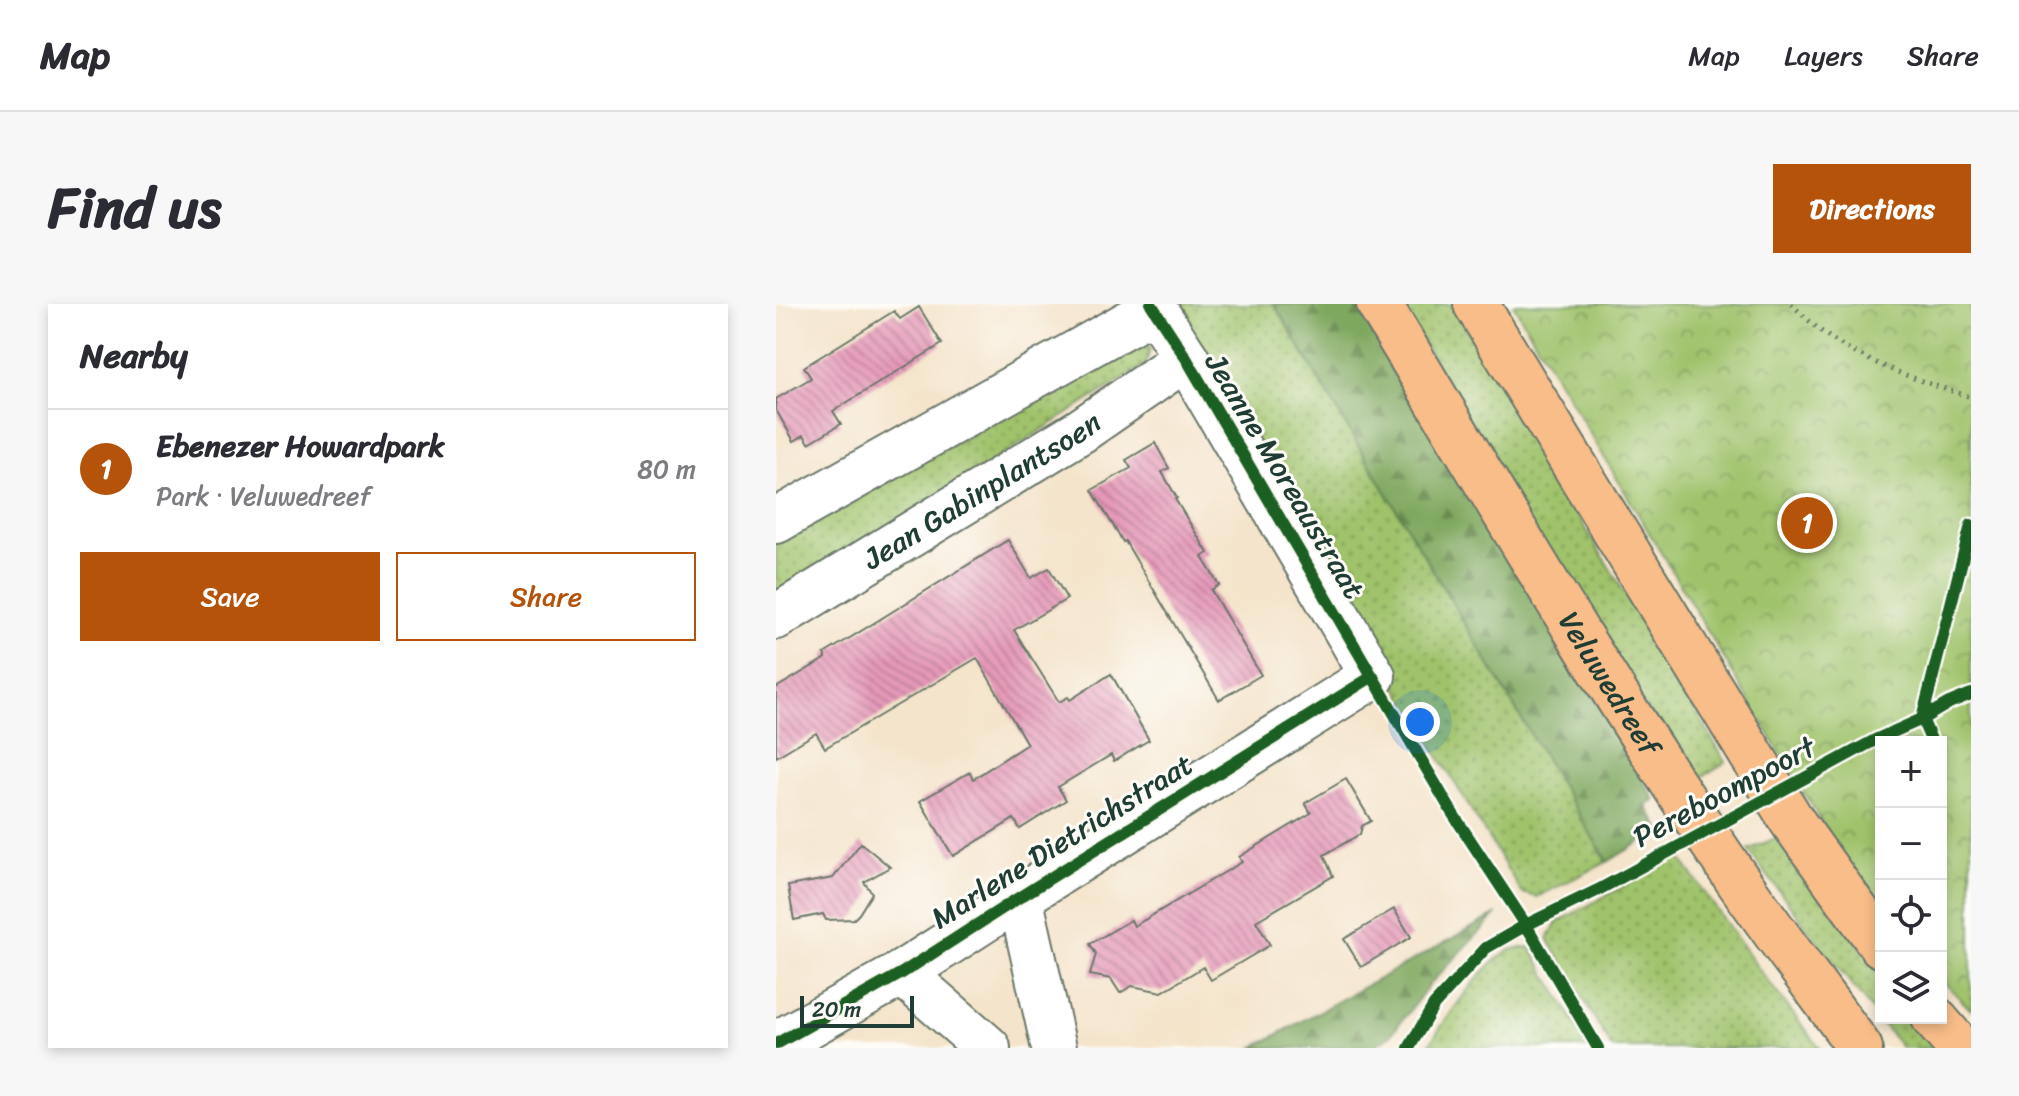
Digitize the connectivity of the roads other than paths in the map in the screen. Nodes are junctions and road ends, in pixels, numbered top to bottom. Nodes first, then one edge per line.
1 (1379, 304) edge
2 (1476, 304) edge
3 (1152, 306) edge
4 (1186, 358) junction
5 (776, 521) edge
6 (776, 617) edge
7 (1373, 676) joint
8 (1020, 897) junction
9 (1875, 937) edge
10 (902, 973) junction
11 (1939, 1024) edge
12 (776, 1044) edge
13 (988, 1048) edge
14 (1054, 1048) edge
15 (1860, 1048) edge
16 (1960, 1048) edge

1 - 15 main road, Veluwedreef
2 - 9 main road
3 - 4 street, Jeanne Moreaustraat
3 - 5 street
4 - 6 street, Jean Gabinplantsoen
4 - 7 street, Jeanne Moreaustraat
7 - 8 street, Marlene Dietrichstraat
8 - 10 street, Marlene Dietrichstraat
8 - 14 street
10 - 12 street, Marlene Dietrichstraat
10 - 13 street
11 - 16 main road

